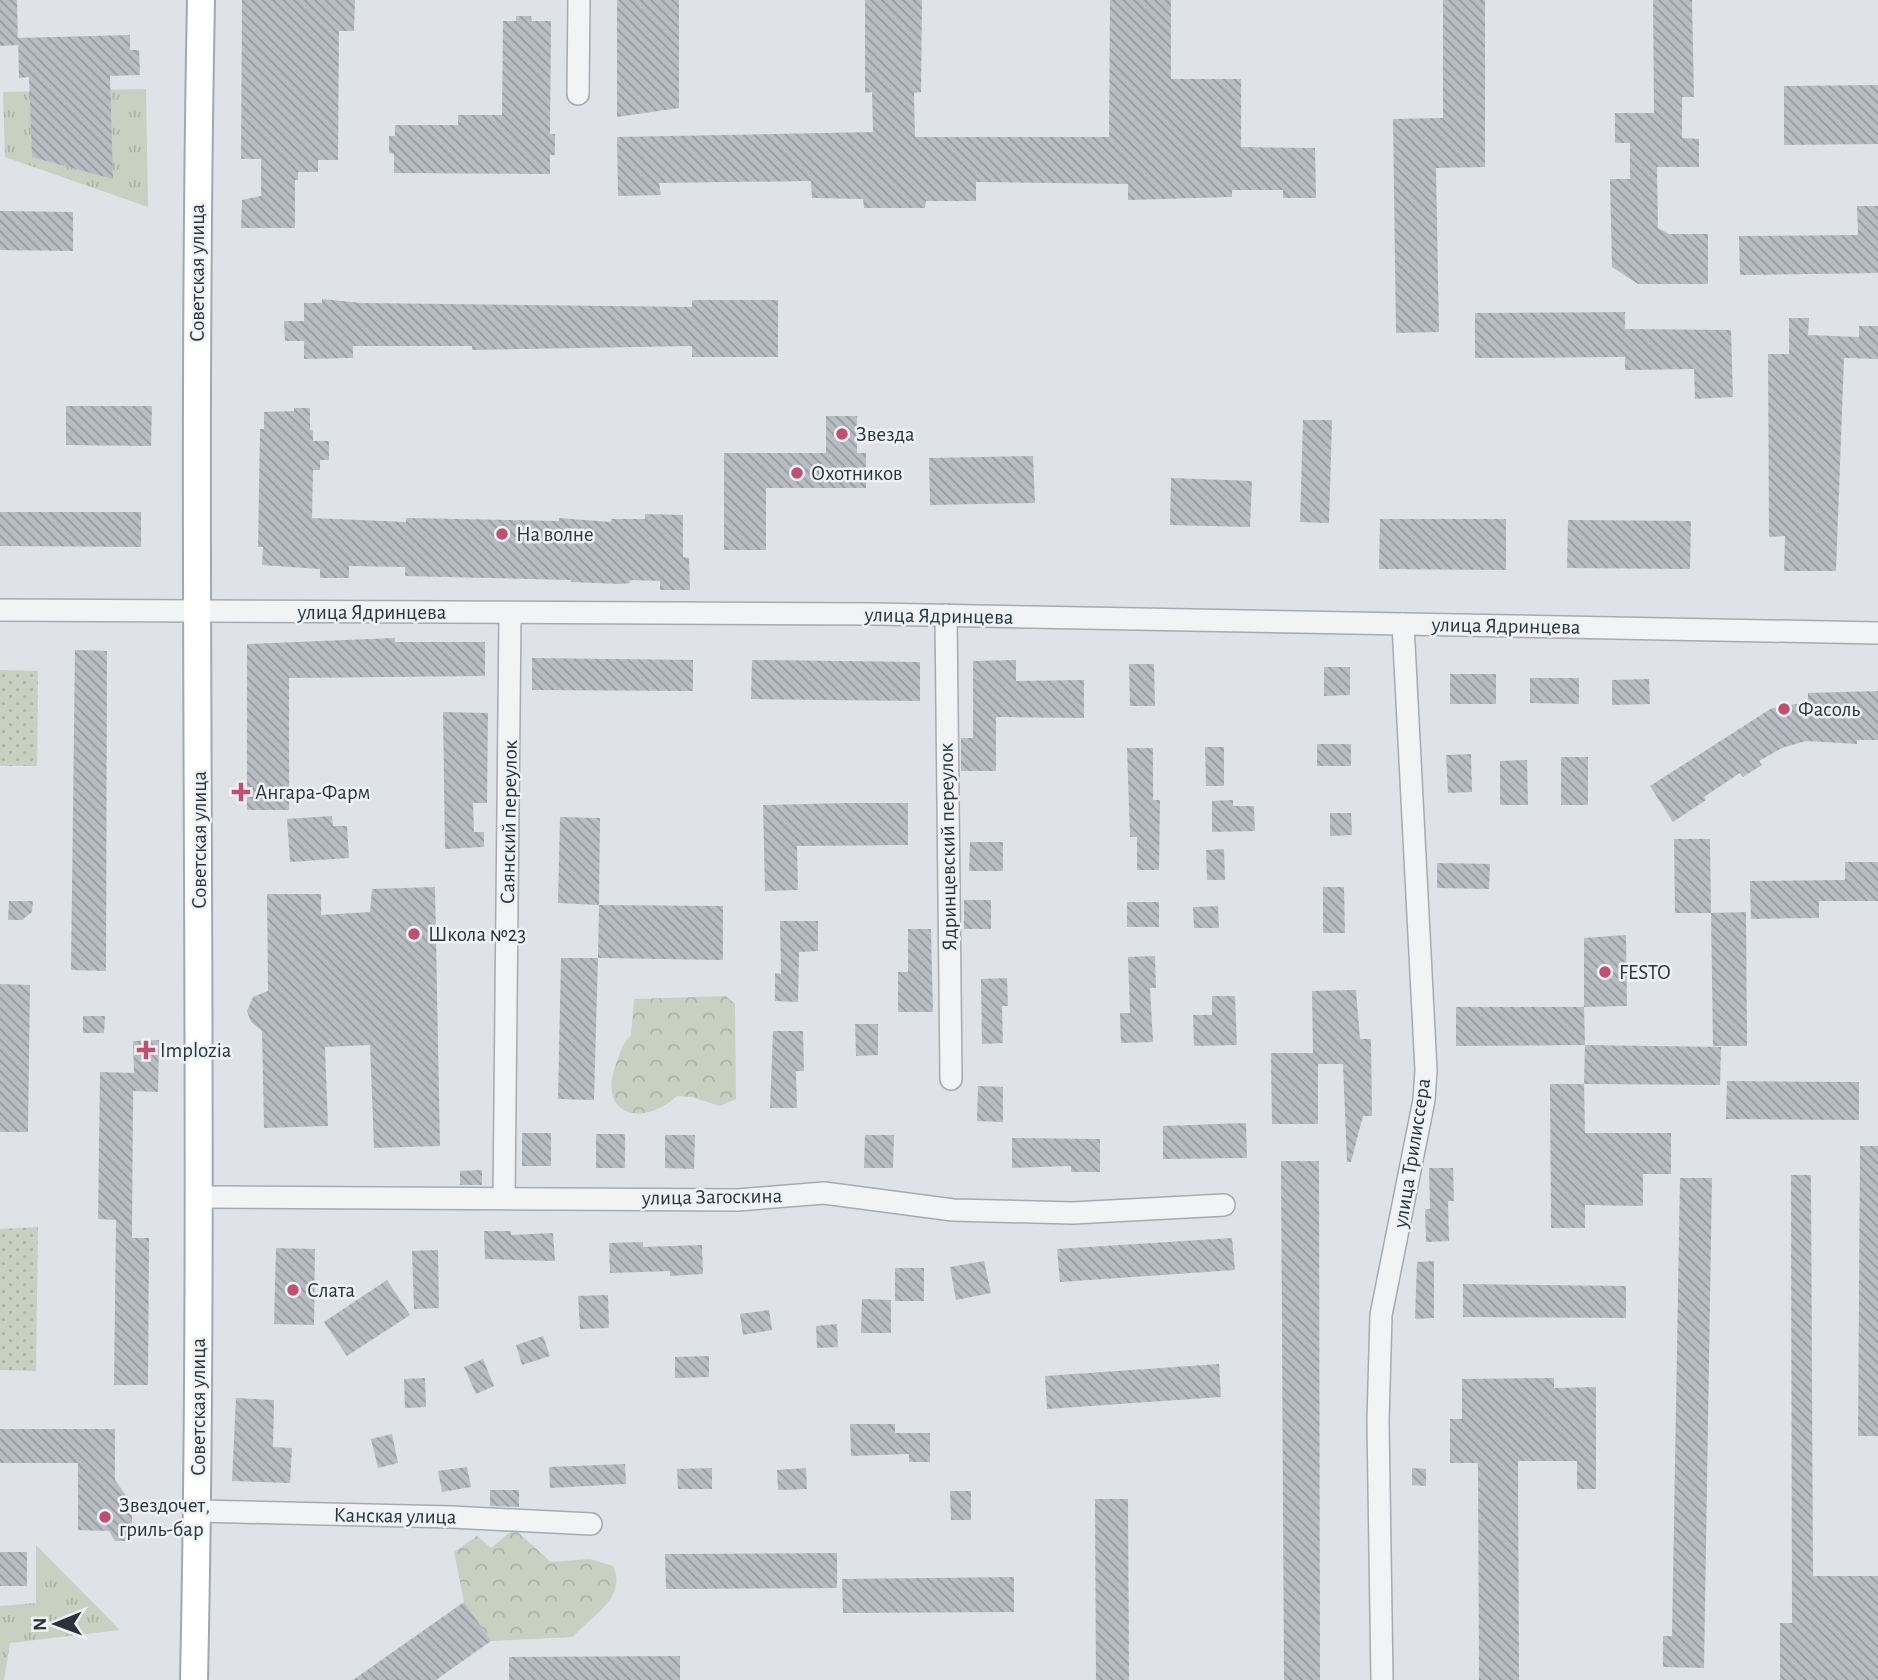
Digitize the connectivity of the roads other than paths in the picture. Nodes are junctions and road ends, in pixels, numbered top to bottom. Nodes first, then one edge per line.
1 (201, 0) edge
2 (579, 0) edge
3 (578, 94) dead end
4 (0, 610) edge
5 (199, 611) junction
6 (510, 614) junction
7 (946, 615) junction
8 (1403, 624) junction
9 (1878, 633) edge
10 (951, 1079) dead end
11 (199, 1197) junction
12 (504, 1198) junction
13 (1224, 1205) dead end
14 (198, 1511) junction
15 (591, 1524) dead end
16 (194, 1680) edge
17 (1382, 1680) edge

1 - 5 main road, Советская улица
2 - 3 street
4 - 5 street, улица Ядринцева
5 - 6 street, улица Ядринцева
5 - 11 main road, Советская улица
6 - 7 street, улица Ядринцева
6 - 12 street, Саянский переулок
7 - 8 street, улица Ядринцева
7 - 10 street, Ядринцевский переулок
8 - 9 street, улица Ядринцева
8 - 17 street, улица Трилиссера
11 - 12 street, улица Загоскина
11 - 14 main road, Советская улица
12 - 13 street, улица Загоскина
14 - 15 street, Канская улица
14 - 16 main road, Советская улица

